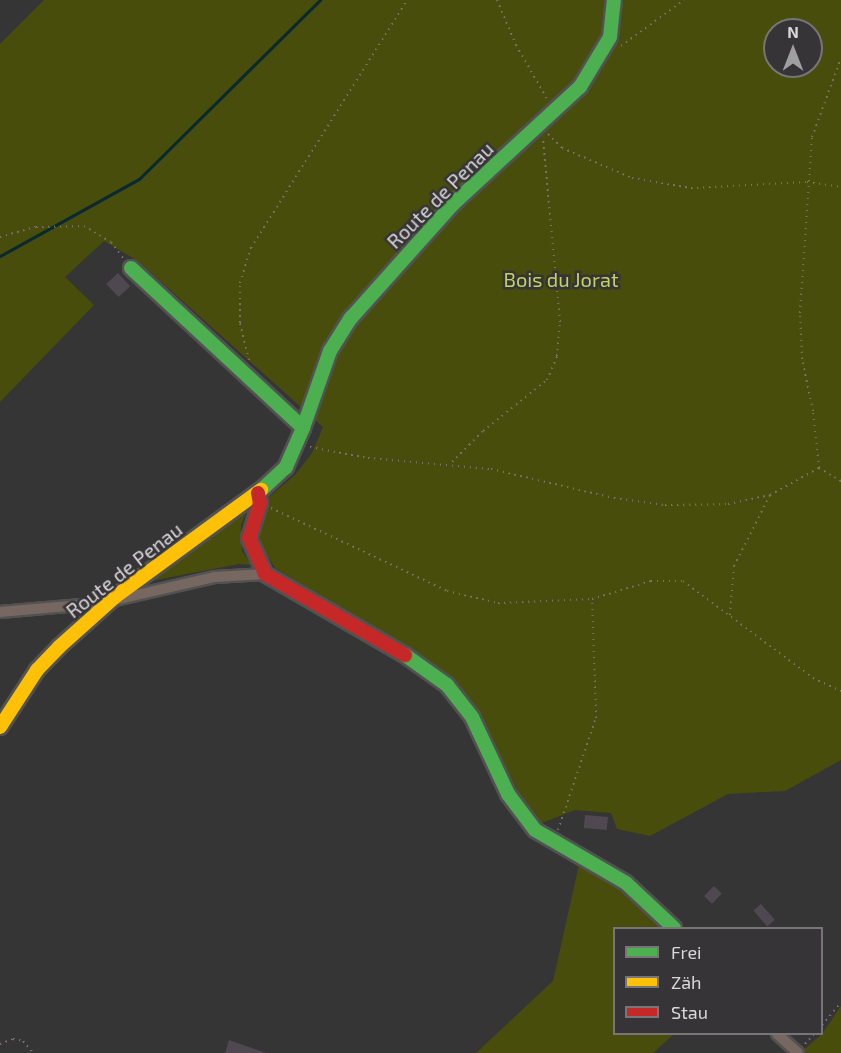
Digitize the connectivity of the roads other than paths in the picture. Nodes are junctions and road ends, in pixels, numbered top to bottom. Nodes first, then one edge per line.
1 (614, 0) edge
2 (131, 268) road end
3 (303, 428) junction
4 (259, 498) junction
5 (265, 574) junction
6 (116, 596) junction
7 (0, 612) edge
8 (0, 727) edge
9 (673, 927) edge
10 (778, 1035) edge
11 (798, 1053) edge

1 - 3 street, Route de Penau
2 - 3 street
3 - 4 street, Route de Penau
4 - 5 street
4 - 6 street, Route de Penau
5 - 6 street
5 - 9 street
6 - 7 street
6 - 8 street, Route de Penau
10 - 11 street

